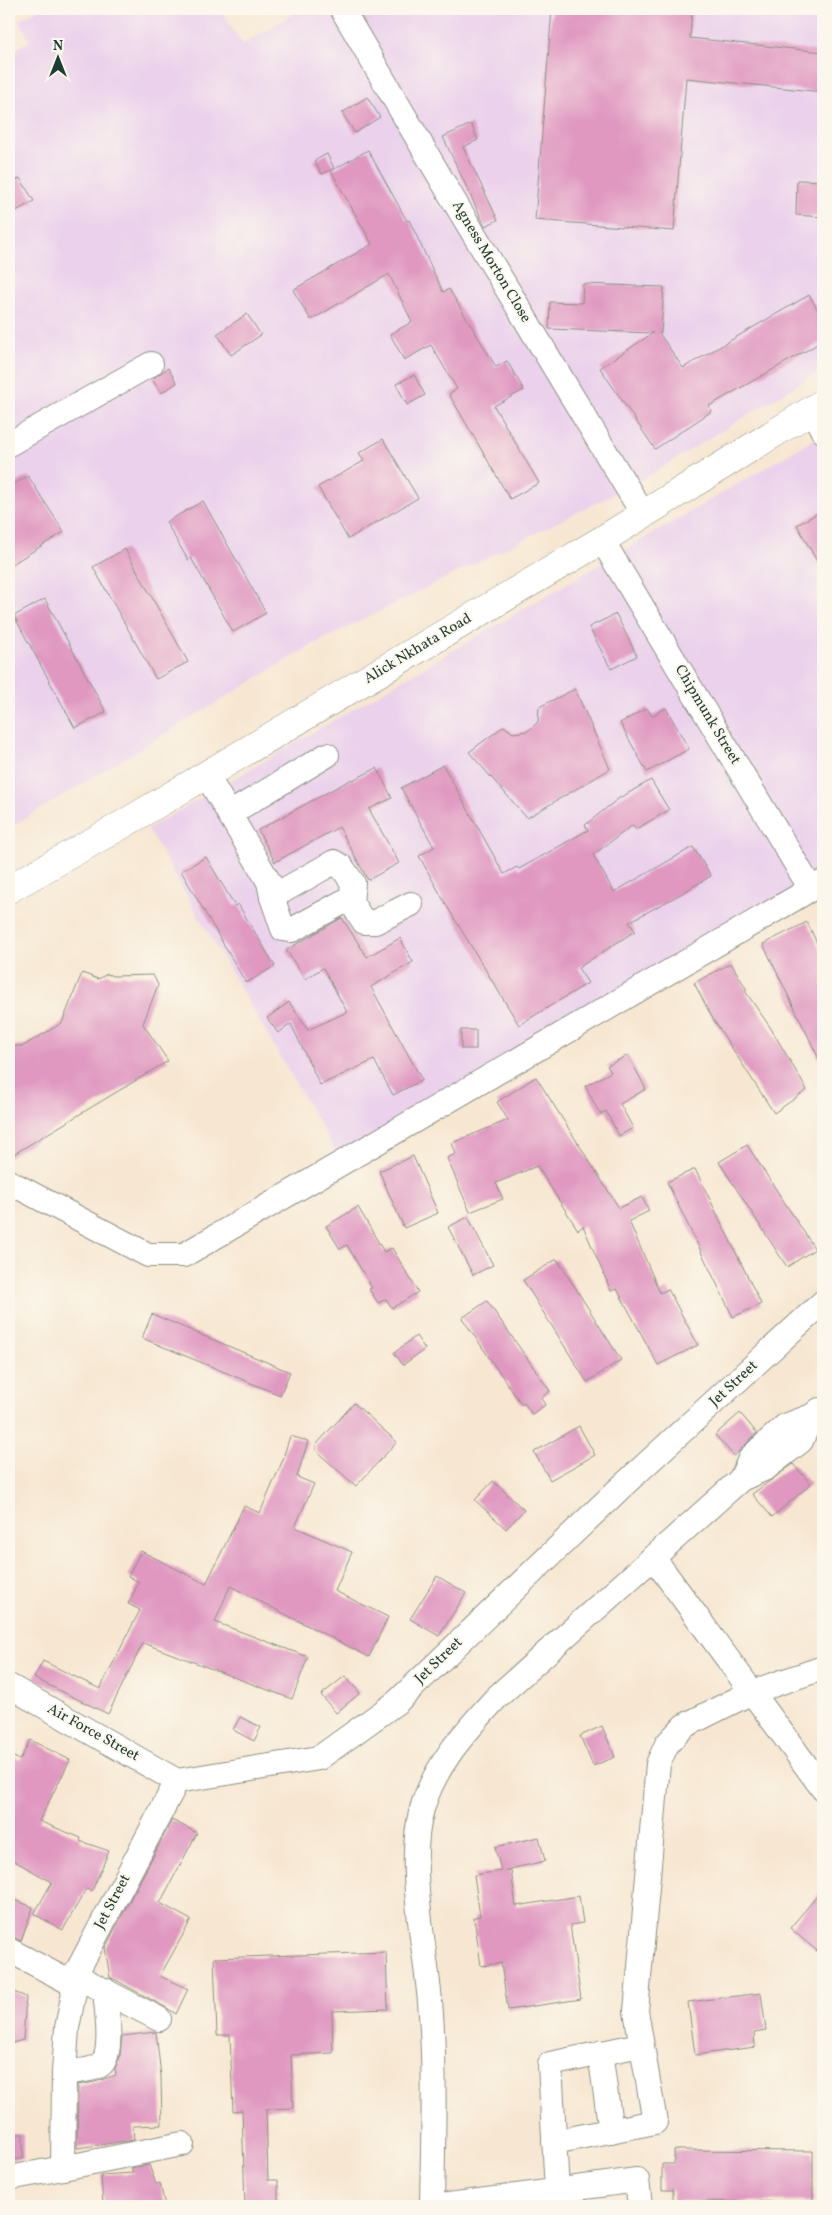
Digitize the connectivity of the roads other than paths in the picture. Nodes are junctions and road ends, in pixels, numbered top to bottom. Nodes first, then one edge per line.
1 (342, 9) edge
2 (151, 364) dead end
3 (819, 415) edge
4 (9, 444) edge
5 (643, 514) junction
6 (602, 540) junction
7 (327, 755) dead end
8 (206, 774) junction
9 (229, 814) junction
10 (817, 886) edge
11 (9, 889) edge
12 (272, 897) junction
13 (351, 902) junction
14 (411, 904) dead end
15 (9, 1182) edge
16 (823, 1302) edge
17 (818, 1412) edge
18 (653, 1557) junction
19 (823, 1668) edge
20 (9, 1686) edge
21 (752, 1692) junction
22 (177, 1781) junction
23 (823, 1789) edge
24 (9, 1950) edge
25 (72, 1979) junction
26 (105, 1990) junction
27 (159, 2019) dead end
28 (640, 2044) junction
29 (600, 2053) junction
30 (64, 2073) junction
31 (611, 2131) junction
32 (554, 2142) junction
33 (182, 2144) dead end
34 (63, 2168) junction
35 (9, 2178) edge
36 (573, 2195) edge
37 (432, 2206) edge
38 (441, 2206) edge
39 (640, 2206) edge

1 - 5 street, Agness Morton Close
2 - 4 street
3 - 5 main road, Alick Nkhata Road
5 - 6 main road, Alick Nkhata Road
6 - 8 main road, Alick Nkhata Road
6 - 10 street, Chipmunk Street
7 - 9 street
8 - 9 street
8 - 11 main road, Alick Nkhata Road
9 - 12 street
10 - 15 street
12 - 13 street
12 - 13 street
13 - 14 street
16 - 22 street, Jet Street
17 - 18 street
18 - 21 street
18 - 37 street
19 - 21 street
20 - 22 street, Air Force Street
21 - 23 street
21 - 28 street
22 - 25 street, Jet Street
24 - 25 street
25 - 26 street
25 - 30 street
26 - 27 street
26 - 30 street
28 - 29 street
28 - 31 street
29 - 31 street
29 - 32 street
30 - 34 street
31 - 32 street
32 - 36 street
33 - 34 street
34 - 35 street
36 - 38 street
36 - 39 street

